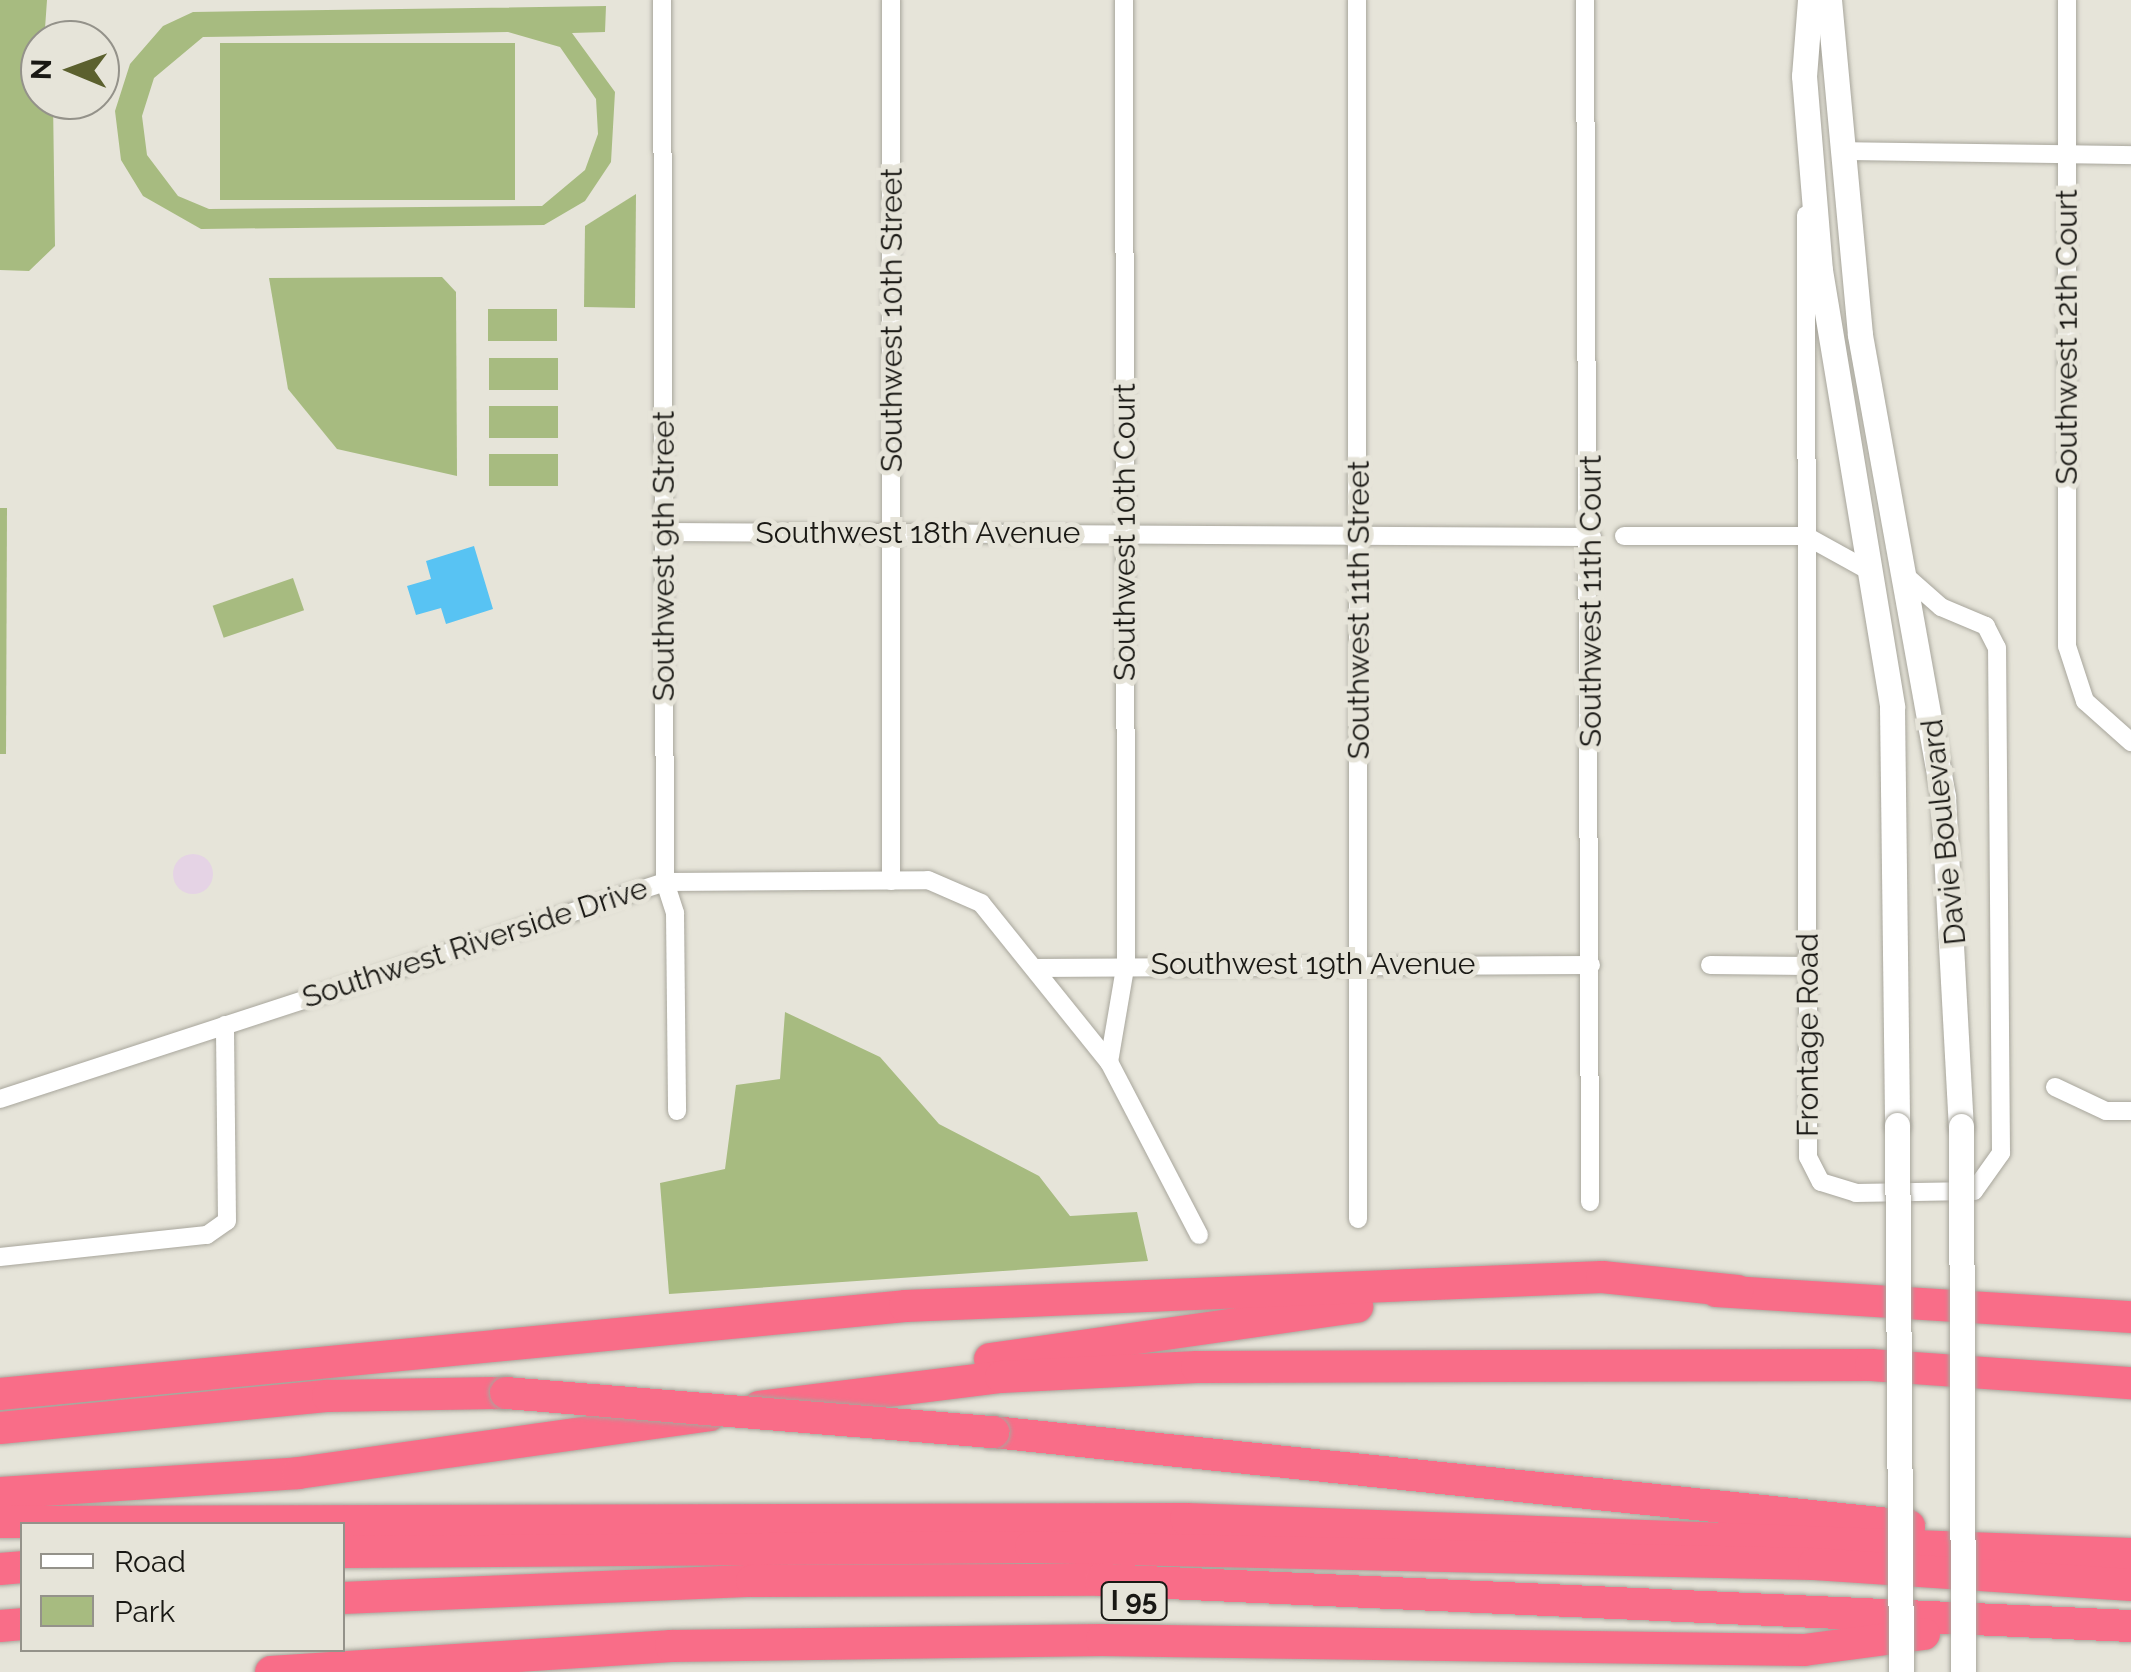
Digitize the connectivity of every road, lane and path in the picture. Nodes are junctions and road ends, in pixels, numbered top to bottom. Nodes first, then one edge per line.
1 (662, 0) edge
2 (891, 0) edge
3 (1124, 0) edge
4 (1357, 0) edge
5 (1586, 0) edge
6 (1810, 0) edge
7 (1828, 0) edge
8 (2067, 0) edge
9 (1804, 76) junction
10 (1841, 151) junction
11 (2068, 154) junction
12 (2131, 155) edge
13 (1810, 174) junction
14 (664, 532) junction
15 (892, 532) junction
16 (1359, 534) junction
17 (1124, 535) junction
18 (1624, 536) dead end
19 (1806, 536) junction
20 (1592, 537) junction
21 (1876, 575) junction
22 (1907, 577) junction
23 (2131, 742) edge
24 (892, 880) junction
25 (665, 882) junction
26 (1126, 963) junction
27 (1359, 964) junction
28 (1590, 965) junction
29 (1710, 965) dead end
30 (1808, 966) junction
31 (1035, 968) junction
32 (225, 1025) junction
33 (1109, 1062) junction
34 (2055, 1087) dead end
35 (0, 1100) edge
36 (677, 1110) dead end
37 (2131, 1112) edge
38 (1590, 1202) dead end
39 (1358, 1219) dead end
40 (1199, 1235) dead end
41 (0, 1257) edge
42 (1737, 1291) junction
43 (2131, 1317) edge
44 (1899, 1366) junction
45 (1962, 1369) junction
46 (2131, 1383) edge
47 (0, 1394) edge
48 (810, 1399) junction
49 (0, 1428) edge
50 (0, 1494) edge
51 (0, 1522) edge
52 (2021, 1548) junction
53 (345, 1552) edge
54 (2131, 1554) edge
55 (2131, 1585) edge
56 (345, 1589) edge
57 (407, 1594) junction
58 (345, 1598) edge
59 (345, 1620) edge
60 (2131, 1626) edge
61 (1924, 1634) junction
62 (2131, 1641) edge
63 (270, 1672) edge
64 (1901, 1672) edge
65 (1964, 1672) edge

1 - 14 street, Southwest 9th Street
2 - 15 street, Southwest 10th Street
3 - 17 street, Southwest 10th Court
4 - 16 street, Southwest 11th Street
5 - 20 street, Southwest 11th Court
6 - 9 main road, Davie Boulevard
7 - 10 main road, Davie Boulevard
8 - 11 street, Southwest 12th Court
9 - 10 main road
9 - 13 main road, Davie Boulevard
10 - 11 street
10 - 22 main road, Davie Boulevard
11 - 12 street
11 - 23 street, Southwest 12th Court
13 - 19 street, Frontage Road
13 - 21 main road, Davie Boulevard
14 - 15 street, Southwest 18th Avenue
14 - 25 street, Southwest 9th Street
15 - 17 street, Southwest 18th Avenue
15 - 24 street, Southwest 10th Street
16 - 17 street, Southwest 18th Avenue
16 - 20 street, Southwest 18th Avenue
16 - 27 street, Southwest 11th Street
17 - 26 street, Southwest 10th Court
18 - 19 street
19 - 21 street
19 - 30 street, Frontage Road
20 - 28 street, Southwest 11th Court
21 - 44 main road, Davie Boulevard, bridge
22 - 30 street, Frontage Road
22 - 45 main road, Davie Boulevard, bridge
24 - 25 street, Southwest Riverside Drive
24 - 31 street, Southwest Riverside Drive
25 - 32 street, Southwest Riverside Drive
25 - 36 street, Southwest 9th Street
26 - 27 street, Southwest 19th Avenue
26 - 31 street, Southwest 19th Avenue
26 - 33 street, Southwest 10th Court
27 - 28 street, Southwest 19th Avenue
27 - 39 street, Southwest 11th Street
28 - 38 street, Southwest 11th Court
29 - 30 street
31 - 33 street, Southwest Riverside Drive
32 - 35 street, Southwest Riverside Drive
32 - 41 street
33 - 40 street, Southwest Riverside Drive
34 - 37 street
42 - 43 highway
42 - 47 highway
42 - 48 highway
44 - 45 highway
44 - 48 highway
44 - 64 main road, Davie Boulevard, bridge
45 - 46 highway
45 - 65 main road, Davie Boulevard, bridge
48 - 50 highway
49 - 52 highway, bridge
51 - 52 highway
52 - 54 highway
53 - 55 highway
56 - 57 highway
57 - 58 highway
57 - 60 highway
59 - 61 highway, I 95
61 - 62 highway, I 95
61 - 63 highway

